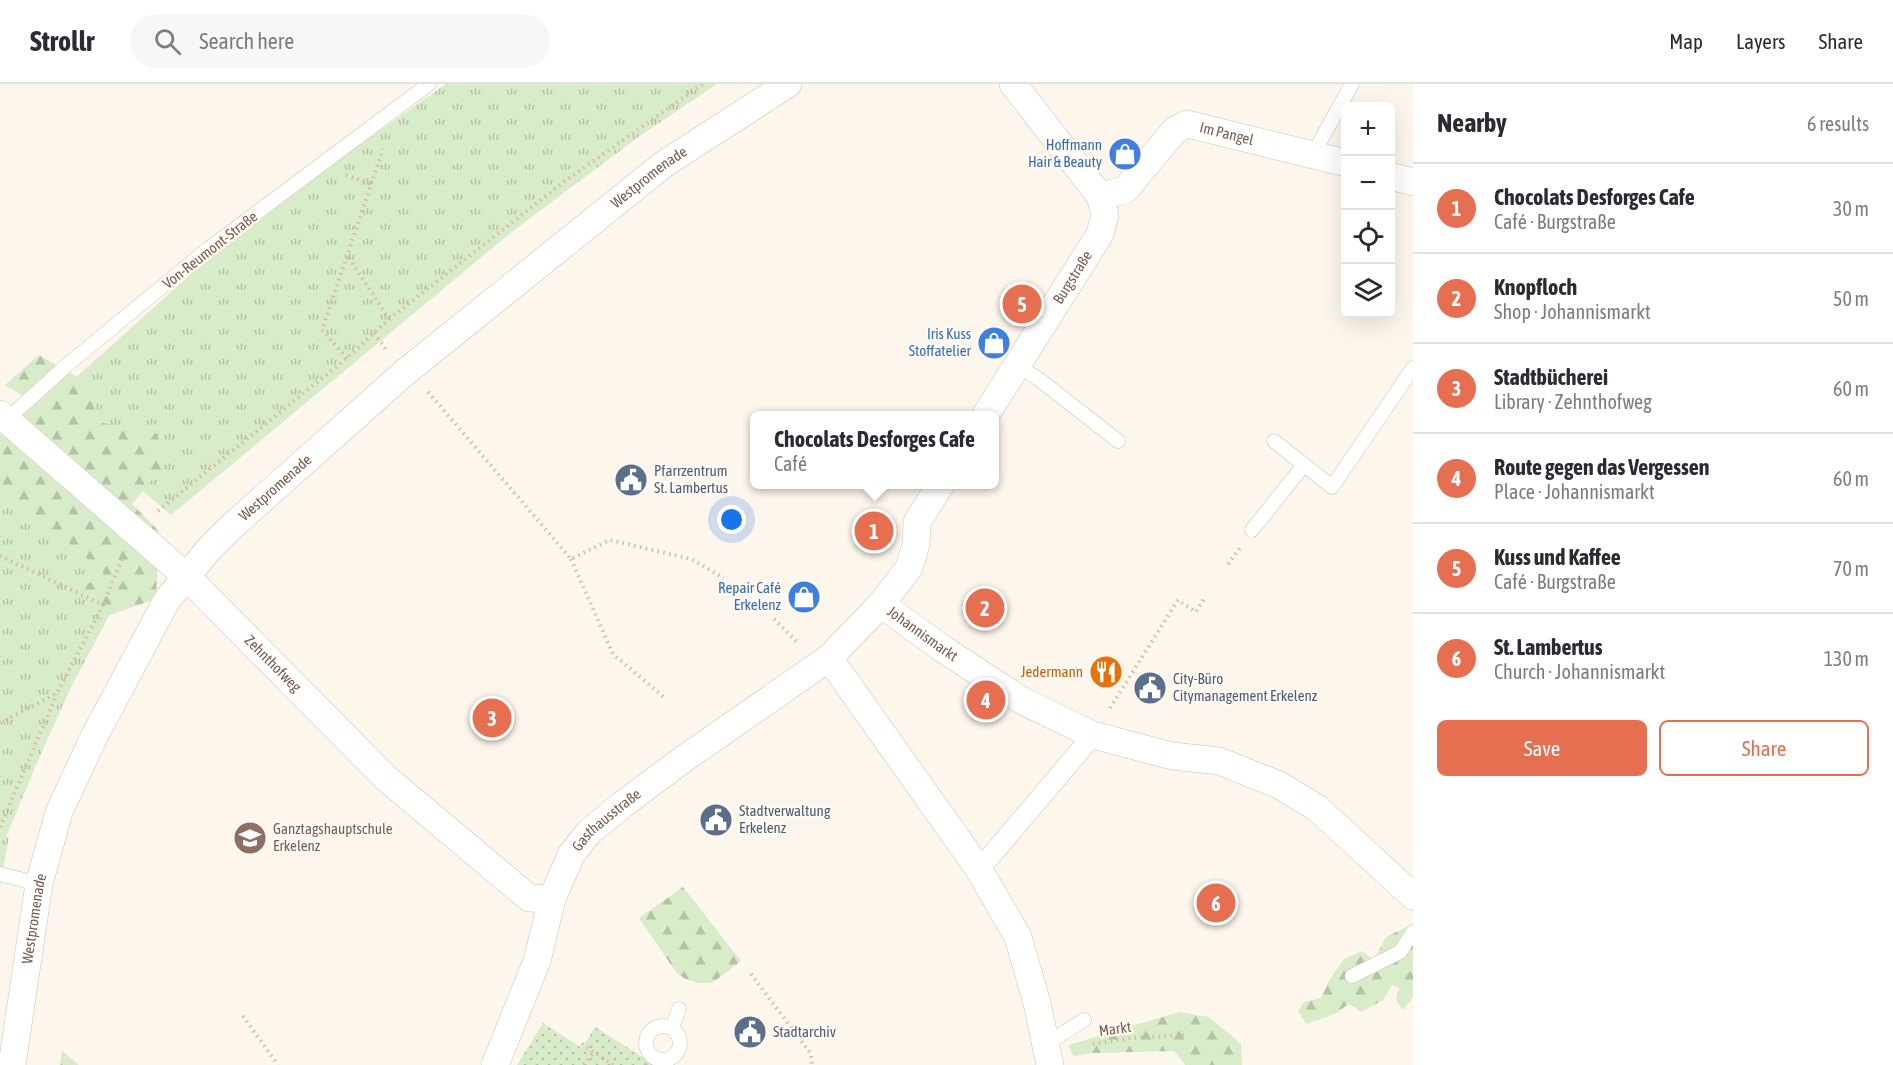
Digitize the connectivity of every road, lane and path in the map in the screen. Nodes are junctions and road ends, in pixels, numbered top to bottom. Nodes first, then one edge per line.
1 (429, 84) edge
2 (703, 84) edge
3 (788, 84) edge
4 (1012, 84) edge
5 (1352, 84) edge
6 (398, 106) junction
7 (1313, 154) junction
8 (1341, 162) edge
9 (1395, 177) edge
10 (1413, 182) edge
11 (1100, 196) junction
12 (347, 255) junction
13 (389, 319) junction
14 (347, 358) junction
15 (1017, 366) junction
16 (1413, 368) edge
17 (403, 374) junction
18 (988, 411) edge
19 (2, 420) edge
20 (1118, 441) dead end
21 (1274, 441) dead end
22 (1304, 465) junction
23 (938, 489) edge
24 (1252, 530) dead end
25 (134, 531) junction
26 (0, 556) edge
27 (571, 559) junction
28 (187, 577) junction
29 (724, 579) dead end
30 (1206, 596) dead end
31 (881, 604) junction
32 (103, 605) junction
33 (830, 658) junction
34 (57, 693) junction
35 (666, 699) dead end
36 (0, 723) edge
37 (1091, 738) junction
38 (0, 827) edge
39 (990, 857) dead end
40 (0, 874) edge
41 (39, 884) junction
42 (1413, 896) edge
43 (552, 899) junction
44 (1413, 932) edge
45 (751, 974) dead end
46 (1352, 976) dead end
47 (678, 1009) dead end
48 (243, 1016) dead end
49 (1084, 1020) dead end
50 (672, 1028) junction
51 (1186, 1035) dead end
52 (582, 1044) dead end
53 (594, 1052) junction
54 (1048, 1054) edge
55 (650, 1061) edge
56 (12, 1065) edge
57 (278, 1065) edge
58 (495, 1065) edge
59 (584, 1065) edge
60 (613, 1065) edge
61 (812, 1065) edge

1 - 6 lane, Von-Reumont-Straße
2 - 13 path
3 - 17 street, Westpromenade
4 - 11 street
5 - 7 lane
6 - 12 path
6 - 19 lane, Von-Reumont-Straße
7 - 8 street, Im Pangel
7 - 11 street, Im Pangel
9 - 10 street
11 - 15 street, Burgstraße
12 - 13 path
12 - 14 path
13 - 14 path
14 - 25 path
15 - 18 street, Burgstraße
15 - 20 lane
16 - 22 lane
17 - 27 path
17 - 28 street, Westpromenade
19 - 25 street, Zehnthofweg
21 - 22 lane
22 - 24 lane
23 - 31 street
25 - 28 street, Zehnthofweg
25 - 32 path
26 - 32 path
27 - 29 path
27 - 35 path
28 - 41 street, Westpromenade
28 - 43 street, Zehnthofweg
30 - 37 path
31 - 33 street, Johannismarkt
31 - 37 street, Johannismarkt
32 - 34 path
33 - 43 street, Gasthausstraße
33 - 54 street
34 - 36 path
34 - 38 path
37 - 39 street
37 - 42 street, Johannismarkt
40 - 41 lane
41 - 56 street, Westpromenade
43 - 58 street, Gasthausstraße
44 - 46 lane
45 - 61 path
47 - 50 lane
48 - 57 path
49 - 54 lane
50 - 55 lane
50 - 55 lane
51 - 54 path, Markt
52 - 53 path
53 - 59 path
53 - 60 path

